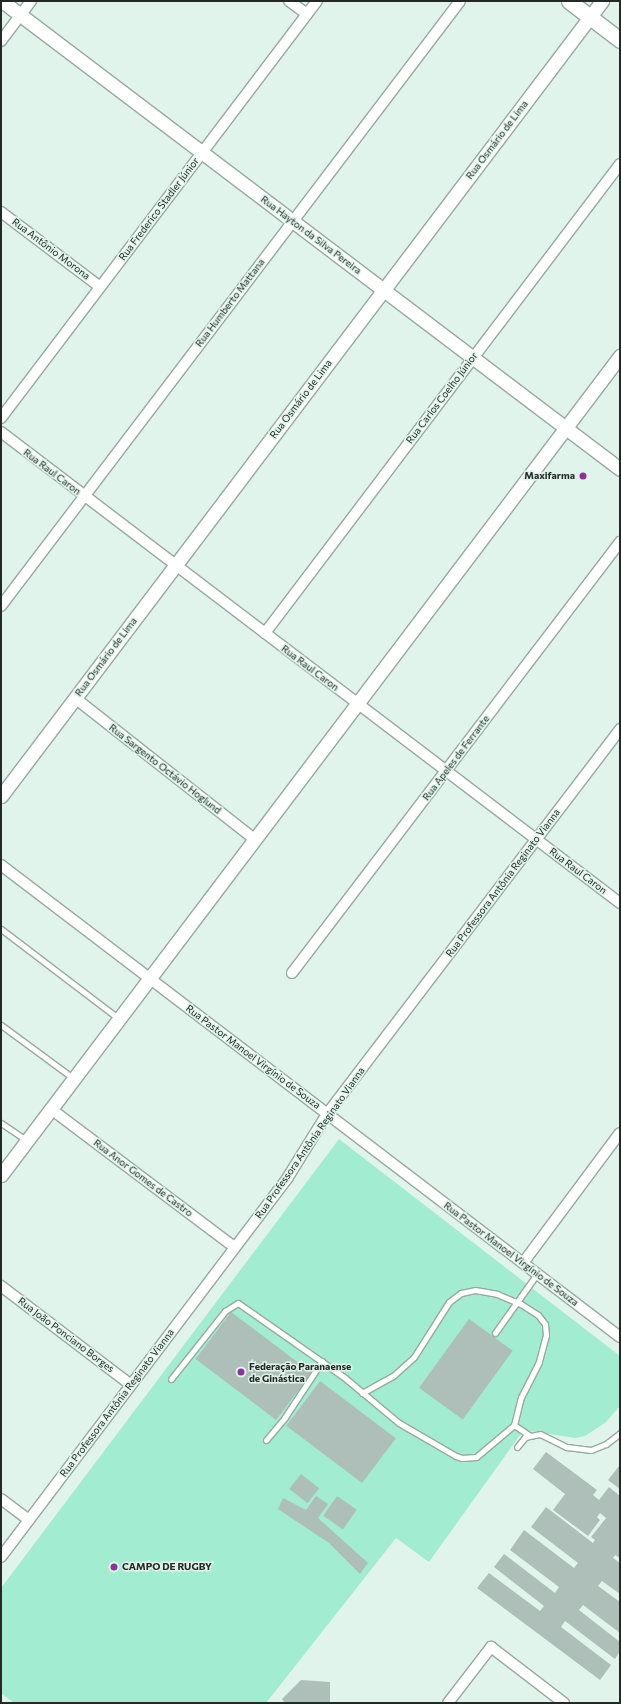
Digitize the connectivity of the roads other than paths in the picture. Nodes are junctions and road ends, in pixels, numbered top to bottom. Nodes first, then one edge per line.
1 (2, 1) edge
2 (31, 1) edge
3 (289, 1) edge
4 (317, 1) edge
5 (460, 1) edge
6 (569, 1) edge
7 (602, 1) edge
8 (307, 14) junction
9 (21, 15) junction
10 (590, 17) junction
11 (620, 40) edge
12 (1, 41) edge
13 (202, 152) junction
14 (620, 164) edge
15 (1, 212) edge
16 (293, 221) junction
17 (100, 287) junction
18 (383, 290) junction
19 (620, 356) edge
20 (473, 358) junction
21 (1, 418) edge
22 (566, 428) junction
23 (1, 432) edge
24 (620, 469) edge
25 (84, 496) junction
26 (620, 542) edge
27 (176, 565) junction
28 (1, 606) edge
29 (265, 633) junction
30 (75, 698) junction
31 (357, 703) junction
32 (620, 729) edge
33 (446, 771) junction
34 (1, 796) edge
35 (254, 839) junction
36 (536, 839) junction
37 (1, 865) edge
38 (620, 903) edge
39 (1, 929) edge
40 (292, 973) dead end
41 (150, 978) junction
42 (119, 1019) junction
43 (1, 1025) edge
44 (74, 1079) junction
45 (51, 1108) junction
46 (328, 1114) junction
47 (1, 1123) edge
48 (620, 1133) edge
49 (26, 1141) junction
50 (1, 1175) edge
51 (234, 1247) junction
52 (523, 1263) junction
53 (537, 1274) junction
54 (1, 1286) edge
55 (517, 1302) junction
56 (494, 1333) dead end
57 (620, 1337) edge
58 (322, 1361) junction
59 (171, 1380) dead end
60 (131, 1384) junction
61 (362, 1393) junction
62 (514, 1425) junction
63 (620, 1433) edge
64 (529, 1435) junction
65 (266, 1440) dead end
66 (517, 1447) dead end
67 (1, 1499) edge
68 (29, 1520) junction
69 (1, 1557) edge
70 (448, 1703) edge
71 (564, 1703) edge

1 - 9 street, Rua Hayton da Silva Pereira
2 - 9 street
3 - 8 street
4 - 8 street, Rua Frederico Stadler Júnior
5 - 16 street, Rua Humberto Mattana
6 - 10 main road
7 - 10 street, Rua Osmário de Lima
8 - 13 street, Rua Frederico Stadler Júnior
9 - 12 street
9 - 13 street, Rua Hayton da Silva Pereira
10 - 11 main road
10 - 18 street, Rua Osmário de Lima
13 - 16 street, Rua Hayton da Silva Pereira
13 - 17 street, Rua Frederico Stadler Júnior
14 - 20 street, Rua Carlos Coelho Júnior
15 - 17 street, Rua Antônio Morona
16 - 18 street, Rua Hayton da Silva Pereira
16 - 25 street, Rua Humberto Mattana
17 - 21 street, Rua Frederico Stadler Júnior
18 - 20 street, Rua Hayton da Silva Pereira
18 - 27 street, Rua Osmário de Lima
19 - 22 street
20 - 22 street, Rua Hayton da Silva Pereira
20 - 29 street, Rua Carlos Coelho Júnior
22 - 24 street, Rua Hayton da Silva Pereira
22 - 31 street
23 - 25 street, Rua Raul Caron
25 - 27 street, Rua Raul Caron
25 - 28 street, Rua Humberto Mattana
26 - 33 street, Rua Apeles de Ferrante
27 - 29 street, Rua Raul Caron
27 - 30 street, Rua Osmário de Lima
29 - 31 street, Rua Raul Caron
30 - 34 street, Rua Osmário de Lima
30 - 35 street, Rua Sargento Octávio Hoglund
31 - 33 street, Rua Raul Caron
31 - 35 street
32 - 36 street, Rua Professora Antônia Reginato Vianna
33 - 36 street, Rua Raul Caron
33 - 40 street, Rua Apeles de Ferrante
35 - 41 street
36 - 38 street, Rua Raul Caron
36 - 46 street, Rua Professora Antônia Reginato Vianna
37 - 41 street, Rua Pastor Manoel Virgínio de Souza
39 - 42 lane
41 - 42 street
41 - 46 street, Rua Pastor Manoel Virgínio de Souza
42 - 44 street
43 - 44 lane
44 - 45 street
45 - 49 street
45 - 51 street, Rua Anor Gomes de Castro
46 - 51 street, Rua Professora Antônia Reginato Vianna
46 - 52 street, Rua Pastor Manoel Virgínio de Souza
47 - 49 lane
48 - 52 street
49 - 50 street
51 - 60 street, Rua Professora Antônia Reginato Vianna
52 - 53 street, Rua Pastor Manoel Virgínio de Souza
53 - 55 lane
53 - 57 street, Rua Pastor Manoel Virgínio de Souza
54 - 60 street, Rua João Ponciano Borges
55 - 56 lane
55 - 61 lane
55 - 62 lane
58 - 59 lane
58 - 61 lane
58 - 65 lane
60 - 68 street, Rua Professora Antônia Reginato Vianna
61 - 62 lane
62 - 64 lane
63 - 64 lane
64 - 66 lane
67 - 68 street
68 - 69 street, Rua Professora Antônia Reginato Vianna
70 - 71 street

